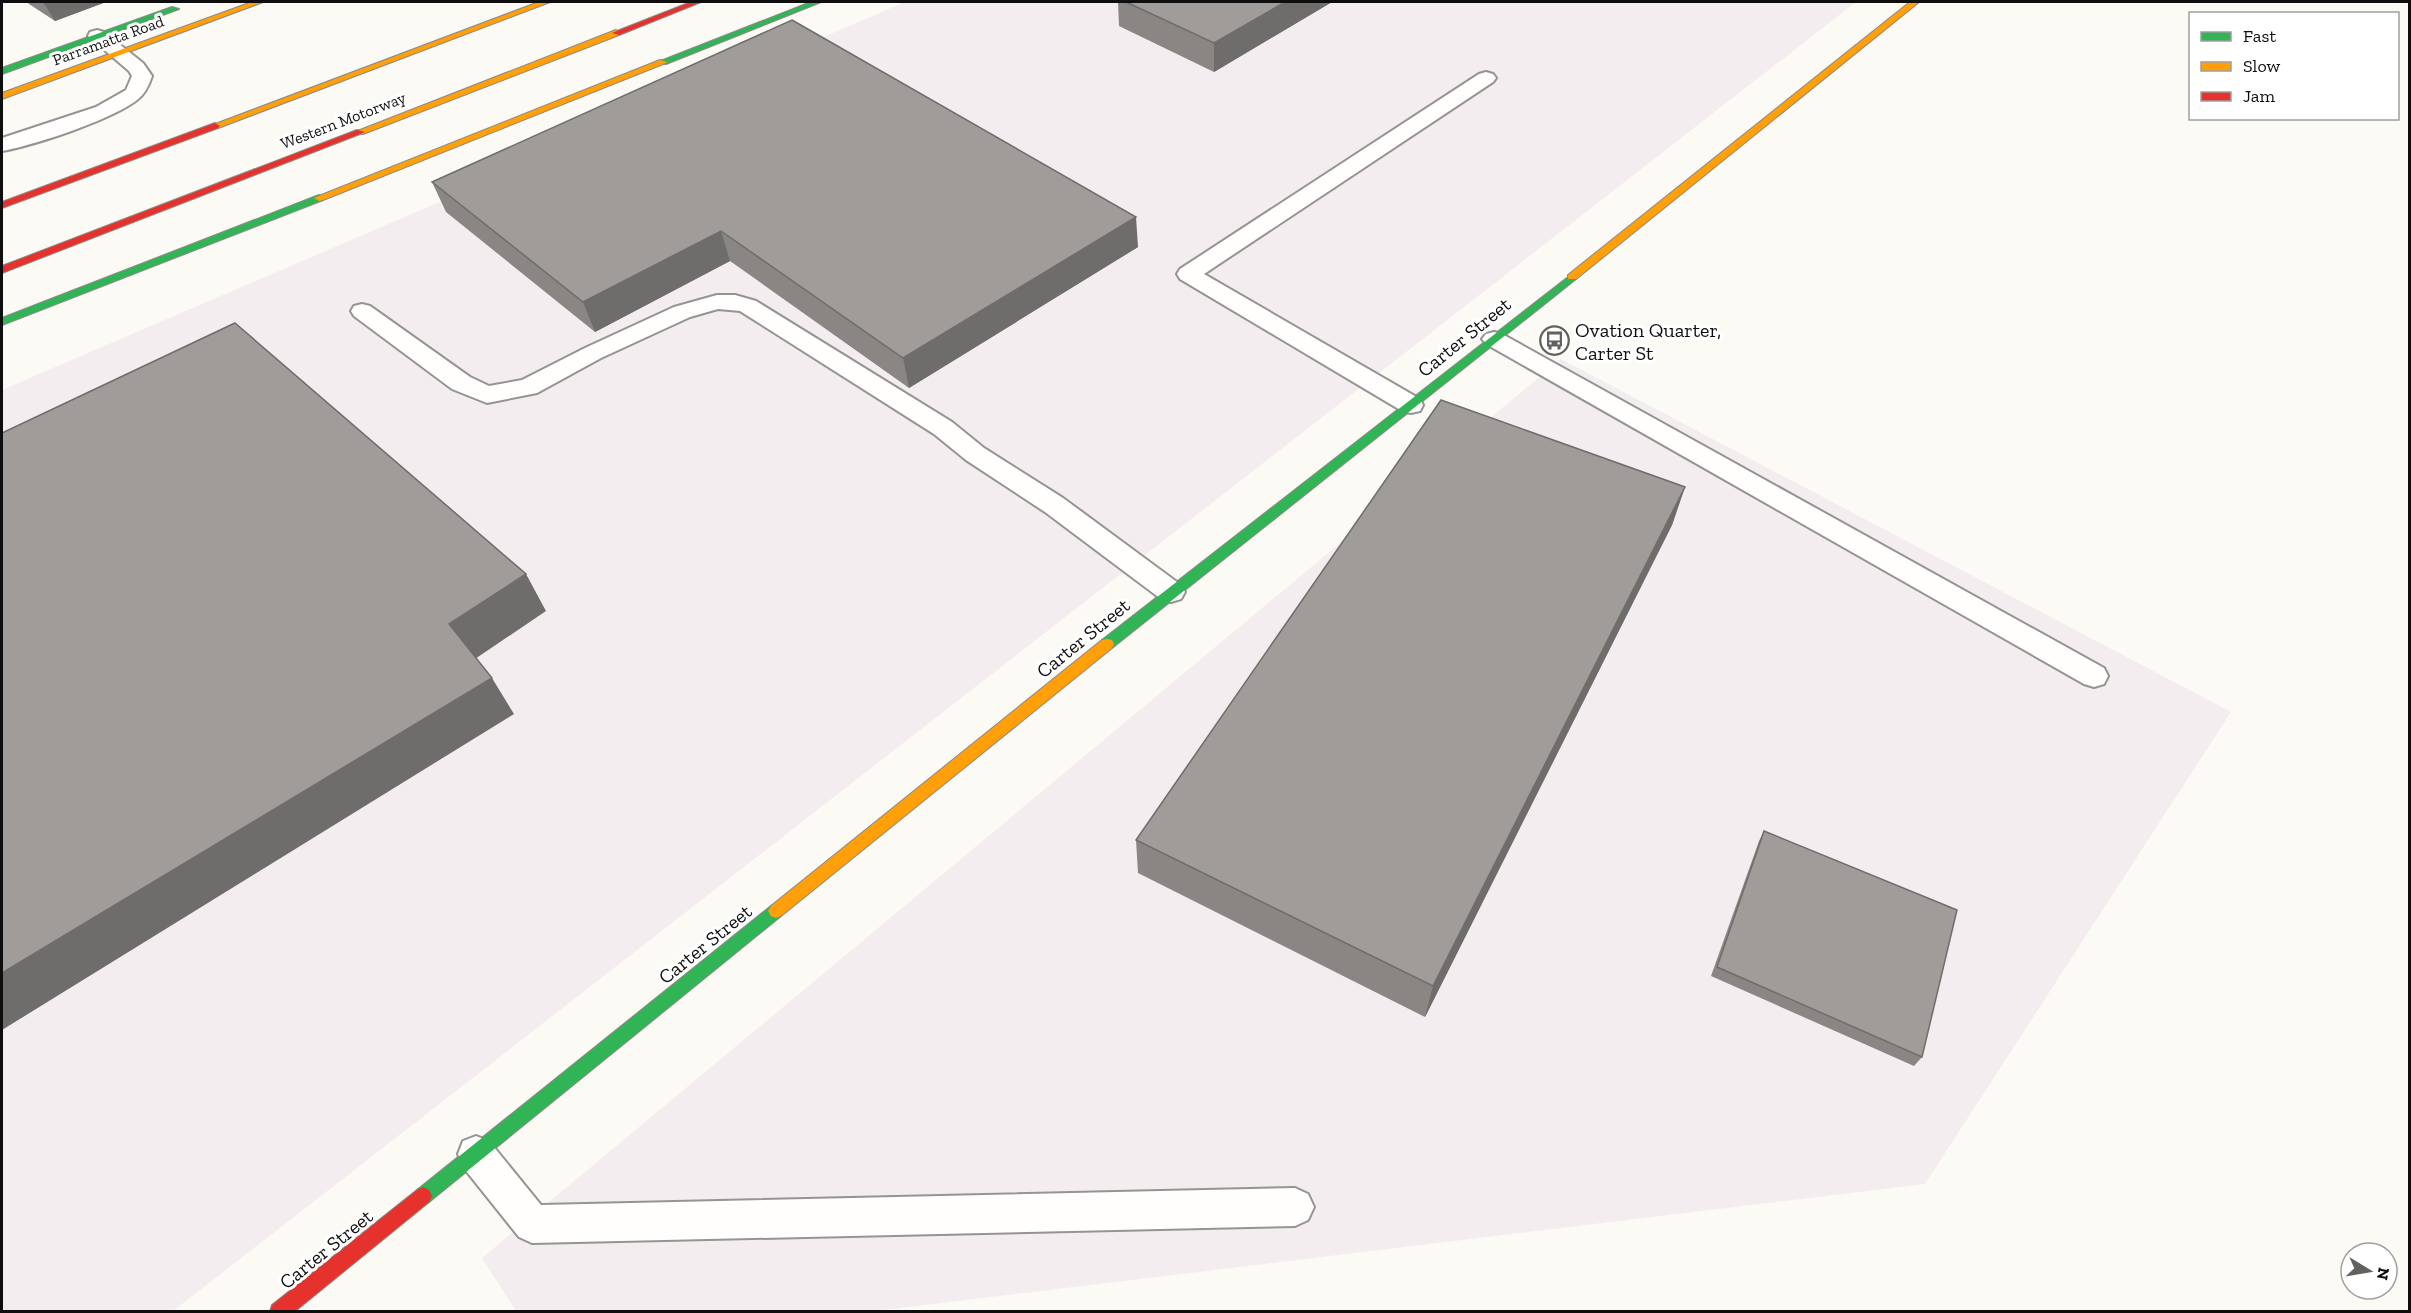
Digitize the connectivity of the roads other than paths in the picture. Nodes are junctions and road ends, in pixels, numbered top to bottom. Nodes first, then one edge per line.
1 (259, 2) edge
2 (546, 2) edge
3 (697, 2) edge
4 (817, 2) edge
5 (1915, 2) edge
6 (184, 5) dead end
7 (97, 36) junction
8 (118, 54) junction
9 (2, 71) edge
10 (1486, 78) dead end
11 (2, 96) edge
12 (2, 144) edge
13 (2, 205) edge
14 (2, 270) edge
15 (362, 311) dead end
16 (2, 322) edge
17 (1494, 339) junction
18 (1411, 405) junction
19 (1171, 592) junction
20 (2094, 676) dead end
21 (476, 1154) junction
22 (1295, 1207) dead end
23 (279, 1311) edge

1 - 8 main road, Parramatta Road
2 - 13 main road
3 - 14 main road, Western Motorway
4 - 16 main road
5 - 17 main road, Carter Street
6 - 7 main road, Parramatta Road
7 - 8 lane
7 - 9 main road, Parramatta Road
8 - 11 main road, Parramatta Road
8 - 12 lane
10 - 18 lane
15 - 19 lane
17 - 18 main road, Carter Street
17 - 20 lane
18 - 19 main road, Carter Street
19 - 21 main road, Carter Street
21 - 22 lane
21 - 23 main road, Carter Street

